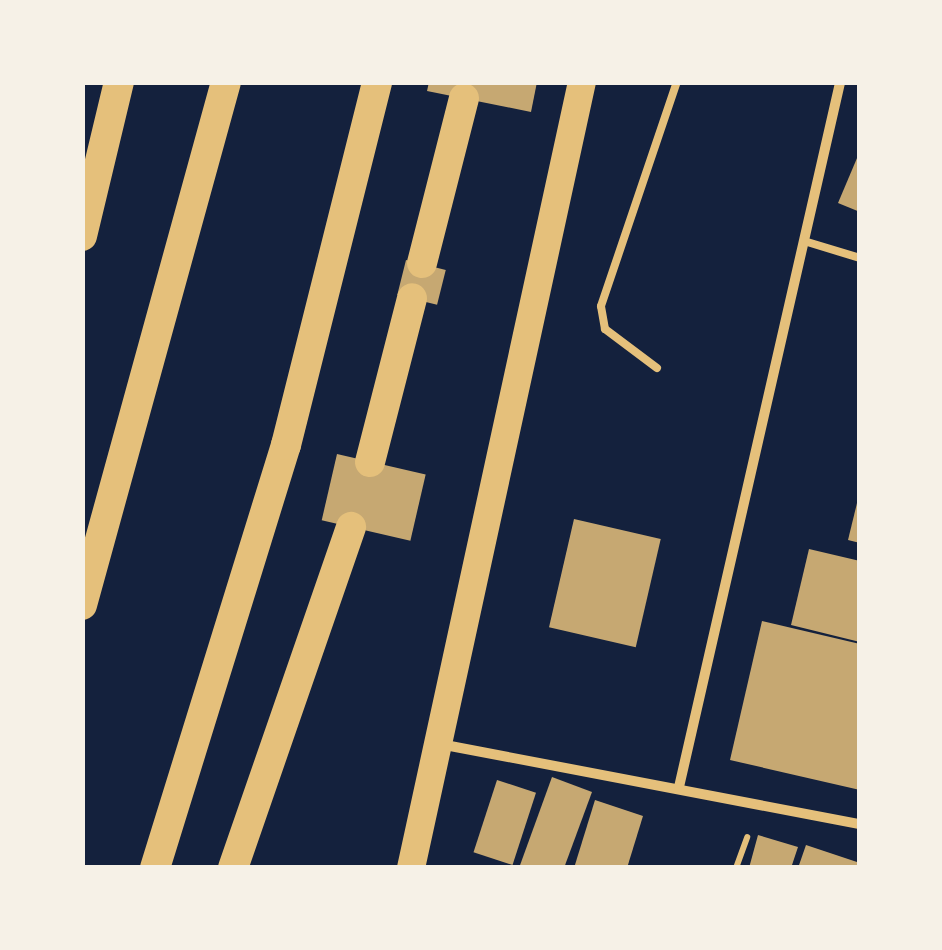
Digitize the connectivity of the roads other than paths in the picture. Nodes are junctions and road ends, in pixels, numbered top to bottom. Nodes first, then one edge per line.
1 (119, 82) edge
2 (226, 82) edge
3 (377, 82) edge
4 (582, 82) edge
5 (677, 82) edge
6 (840, 84) edge
7 (464, 98) dead end
8 (82, 236) edge
9 (804, 242) junction
10 (860, 258) edge
11 (422, 263) dead end
12 (412, 298) dead end
13 (657, 368) dead end
14 (370, 462) dead end
15 (350, 527) dead end
16 (82, 605) edge
17 (445, 744) junction
18 (679, 788) junction
19 (860, 824) edge
20 (155, 868) edge
21 (233, 868) edge
22 (412, 868) edge

1 - 8 highway
2 - 16 highway
3 - 20 highway
4 - 17 highway
5 - 13 lane
6 - 9 street
7 - 11 highway
9 - 10 lane
9 - 18 street
12 - 14 highway
15 - 21 highway
17 - 18 street
17 - 22 highway
18 - 19 street

